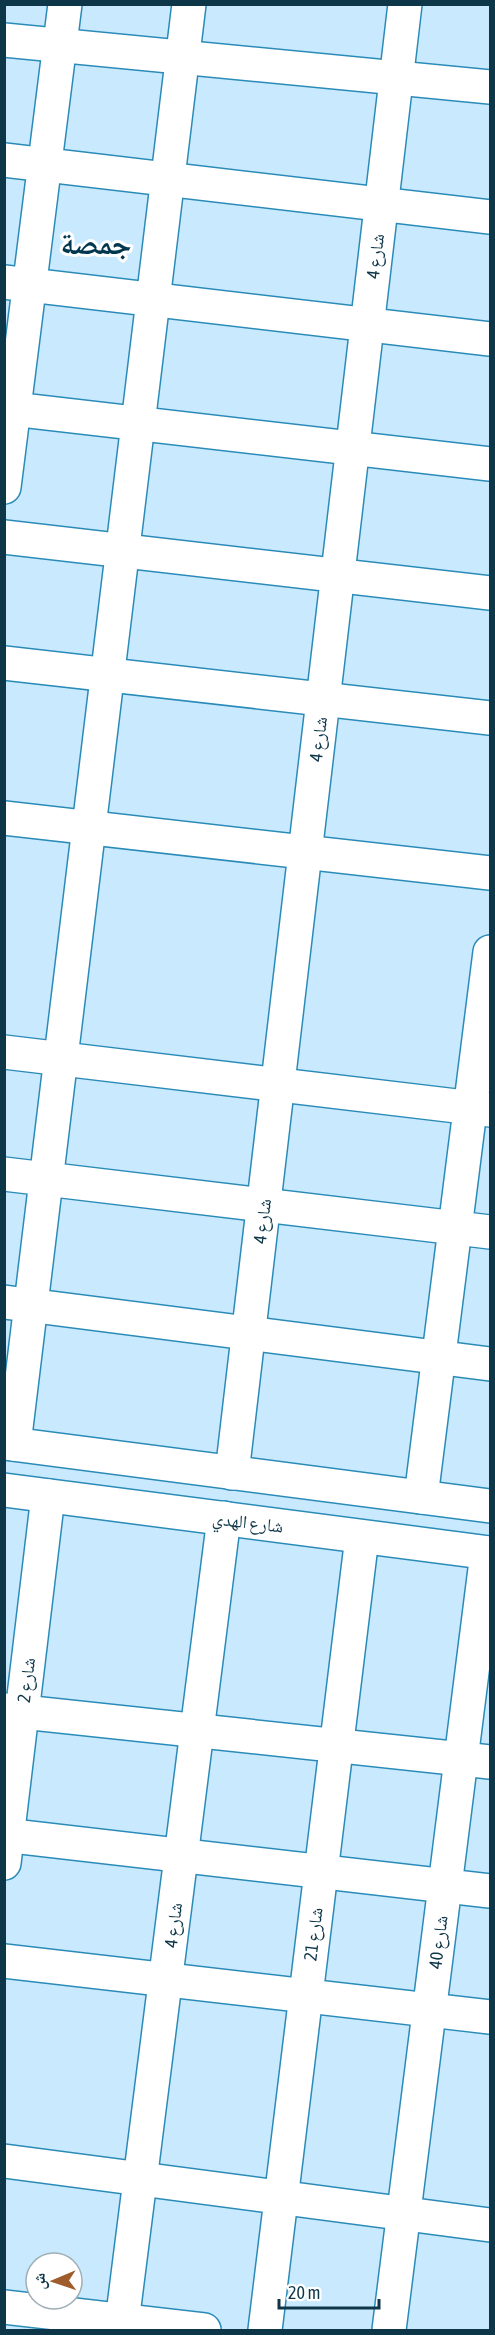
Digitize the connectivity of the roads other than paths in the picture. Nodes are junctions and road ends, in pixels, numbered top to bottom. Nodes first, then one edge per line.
1 (65, 4) edge
2 (189, 4) edge
3 (405, 4) edge
4 (4, 40) edge
5 (60, 46) junction
6 (182, 58) junction
7 (396, 78) junction
8 (490, 87) edge
9 (4, 160) edge
10 (45, 165) junction
11 (168, 180) junction
12 (381, 204) junction
13 (490, 217) edge
14 (17, 283) edge
15 (153, 299) junction
16 (367, 325) junction
17 (490, 339) edge
18 (9, 408) edge
19 (138, 423) junction
20 (353, 448) junction
21 (490, 464) edge
22 (4, 487) edge
23 (4, 537) edge
24 (122, 550) junction
25 (338, 576) junction
26 (490, 593) edge
27 (4, 663) edge
28 (107, 675) junction
29 (323, 699) junction
30 (490, 718) edge
31 (4, 818) edge
32 (89, 827) junction
33 (305, 852) junction
34 (490, 873) edge
35 (490, 952) edge
36 (4, 1052) edge
37 (61, 1059) junction
38 (278, 1085) junction
39 (481, 1109) edge
40 (4, 1174) edge
41 (46, 1179) junction
42 (264, 1205) junction
43 (455, 1228) junction
44 (490, 1232) edge
45 (18, 1304) edge
46 (249, 1334) junction
47 (439, 1357) junction
48 (490, 1364) edge
49 (9, 1444) edge
50 (232, 1473) junction
51 (4, 1490) edge
52 (48, 1496) junction
53 (421, 1497) junction
54 (490, 1506) edge
55 (224, 1518) junction
56 (362, 1537) junction
57 (489, 1553) edge
58 (14, 1711) edge
59 (197, 1731) junction
60 (337, 1746) junction
61 (476, 1761) edge
62 (6, 1845) edge
63 (182, 1856) junction
64 (321, 1872) junction
65 (445, 1886) junction
66 (490, 1892) edge
67 (4, 1961) edge
68 (166, 1980) junction
69 (306, 1996) junction
70 (429, 2010) junction
71 (490, 2017) edge
72 (4, 2161) edge
73 (140, 2179) junction
74 (281, 2197) junction
75 (404, 2213) junction
76 (490, 2225) edge
77 (4, 2307) edge
78 (122, 2326) edge
79 (204, 2331) edge
80 (265, 2331) edge
81 (389, 2331) edge

1 - 5 street
2 - 6 street
3 - 7 street, شارع 4
4 - 5 street
5 - 6 street
5 - 10 street
6 - 7 street
6 - 11 street
7 - 8 street
7 - 12 street, شارع 4
9 - 10 street
10 - 11 street
10 - 14 street
11 - 12 street
11 - 15 street
12 - 13 street
12 - 16 street, شارع 4
14 - 15 street
14 - 18 street
15 - 16 street
15 - 19 street
16 - 17 street
16 - 20 street, شارع 4
18 - 19 street
18 - 22 street
19 - 20 street
19 - 24 street
20 - 21 street
20 - 25 street, شارع 4
23 - 24 street
24 - 25 street
24 - 28 street
25 - 26 street
25 - 29 street, شارع 4
27 - 28 street
28 - 29 street
28 - 32 street
29 - 30 street
29 - 33 street, شارع 4
31 - 32 street
32 - 33 street
32 - 37 street
33 - 34 street
33 - 38 street, شارع 4
35 - 39 street
36 - 37 street
37 - 38 street
37 - 41 street
38 - 39 street
38 - 42 street, شارع 4
39 - 43 street
40 - 41 street
41 - 42 street
41 - 45 street
42 - 43 street
42 - 46 street, شارع 4
43 - 44 street
43 - 47 street
45 - 46 street
45 - 49 street
46 - 47 street
46 - 50 street, شارع 4
47 - 48 street
47 - 53 street
49 - 50 street
50 - 53 street
51 - 52 street, شارع الهدي
52 - 55 street, شارع الهدي
52 - 58 street, شارع 2
53 - 54 street
55 - 56 street, شارع الهدي
55 - 59 street, شارع 4
56 - 57 street, شارع الهدي
56 - 60 street, شارع 21
57 - 61 street, شارع 40
58 - 59 street
58 - 62 street, شارع 2
59 - 60 street
59 - 63 street, شارع 4
60 - 61 street
60 - 64 street, شارع 21
61 - 65 street, شارع 40
62 - 63 street
63 - 64 street
63 - 68 street, شارع 4
64 - 65 street
64 - 69 street, شارع 21
65 - 66 street
65 - 70 street, شارع 40
67 - 68 street
68 - 69 street
68 - 73 street, شارع 4
69 - 70 street
69 - 74 street, شارع 21
70 - 71 street
70 - 75 street, شارع 40
72 - 73 street
73 - 74 street
73 - 78 street, شارع 4
74 - 75 street
74 - 80 street, شارع 21
75 - 76 street
75 - 81 street, شارع 40
77 - 78 street
78 - 79 street

